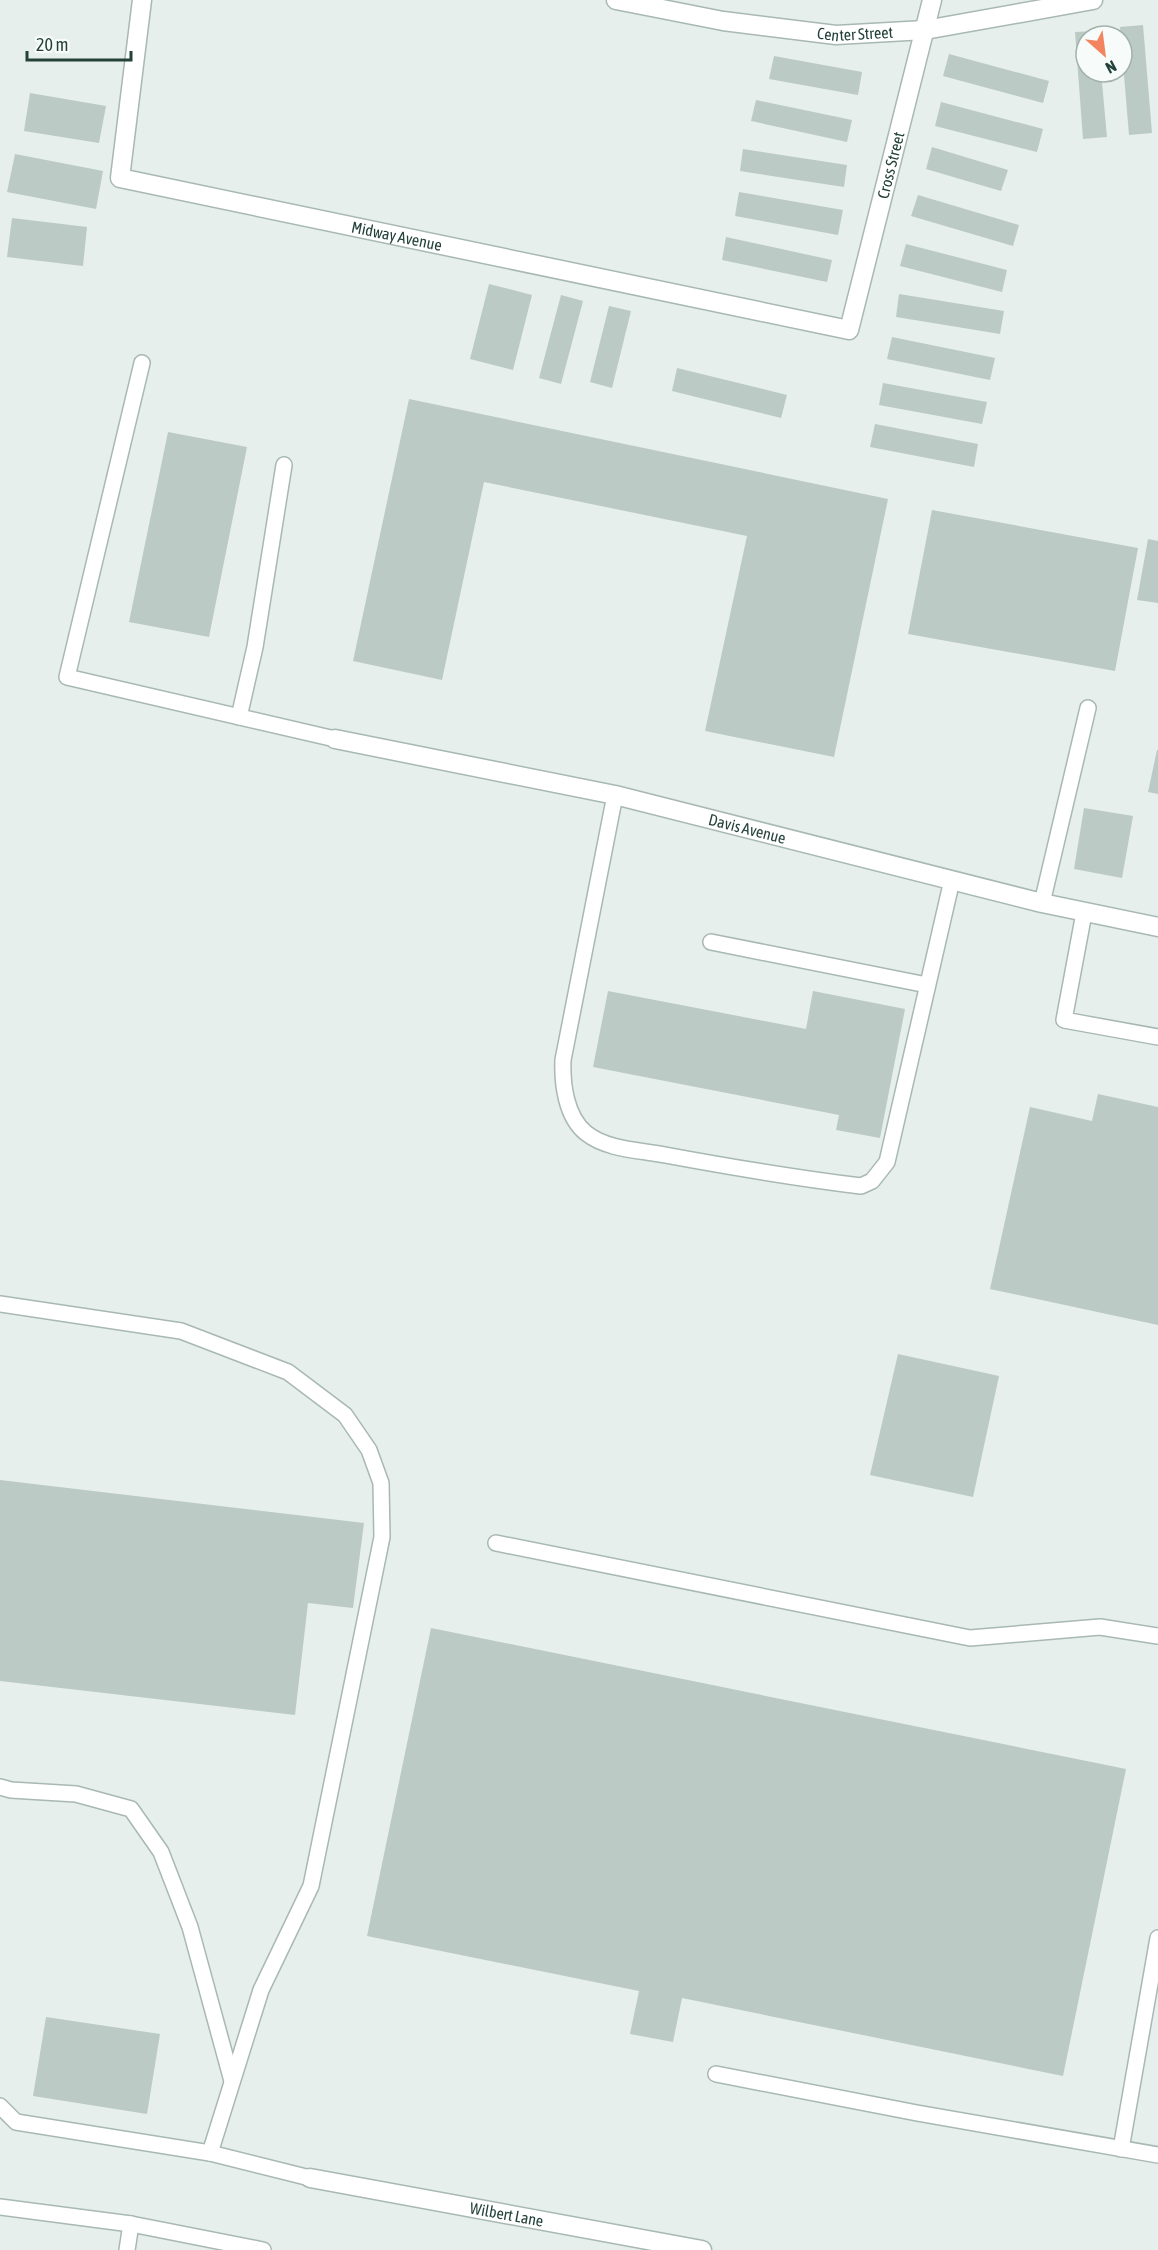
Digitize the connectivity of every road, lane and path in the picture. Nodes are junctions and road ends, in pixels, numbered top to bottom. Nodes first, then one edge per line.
1 (142, 0) edge
2 (616, 0) edge
3 (932, 0) edge
4 (1093, 0) edge
5 (925, 30) junction
6 (849, 330) joint
7 (142, 363) dead end
8 (284, 465) dead end
9 (1088, 708) dead end
10 (239, 717) junction
11 (335, 739) joint
12 (615, 795) junction
13 (952, 880) junction
14 (1042, 903) junction
15 (1084, 913) junction
16 (1158, 927) edge
17 (711, 942) dead end
18 (927, 985) junction
19 (1158, 1037) edge
20 (0, 1304) edge
21 (496, 1543) dead end
22 (1158, 1636) edge
23 (0, 1787) edge
24 (1158, 1938) edge
25 (716, 2074) dead end
26 (232, 2082) junction
27 (0, 2106) edge
28 (1121, 2149) junction
29 (210, 2152) junction
30 (1158, 2155) edge
31 (310, 2178) joint
32 (0, 2207) edge
33 (131, 2224) junction
34 (127, 2250) edge
35 (263, 2250) edge
36 (702, 2250) edge

1 - 6 street, Midway Avenue
2 - 5 street, Center Street
3 - 5 street, Cross Street
4 - 5 street, Center Street
5 - 6 street, Cross Street
7 - 10 lane
8 - 10 lane
9 - 14 lane
10 - 11 lane
11 - 12 street, Davis Avenue
12 - 13 street, Davis Avenue
12 - 18 lane
13 - 14 street, Davis Avenue
13 - 18 lane
14 - 15 street, Davis Avenue
15 - 16 street, Davis Avenue
15 - 19 lane
17 - 18 lane
20 - 26 lane
21 - 22 lane
23 - 26 lane
24 - 28 lane
25 - 28 lane
26 - 29 lane
27 - 29 lane
28 - 30 lane
29 - 31 lane
31 - 36 street, Wilbert Lane
32 - 33 lane
33 - 34 lane
33 - 35 lane

